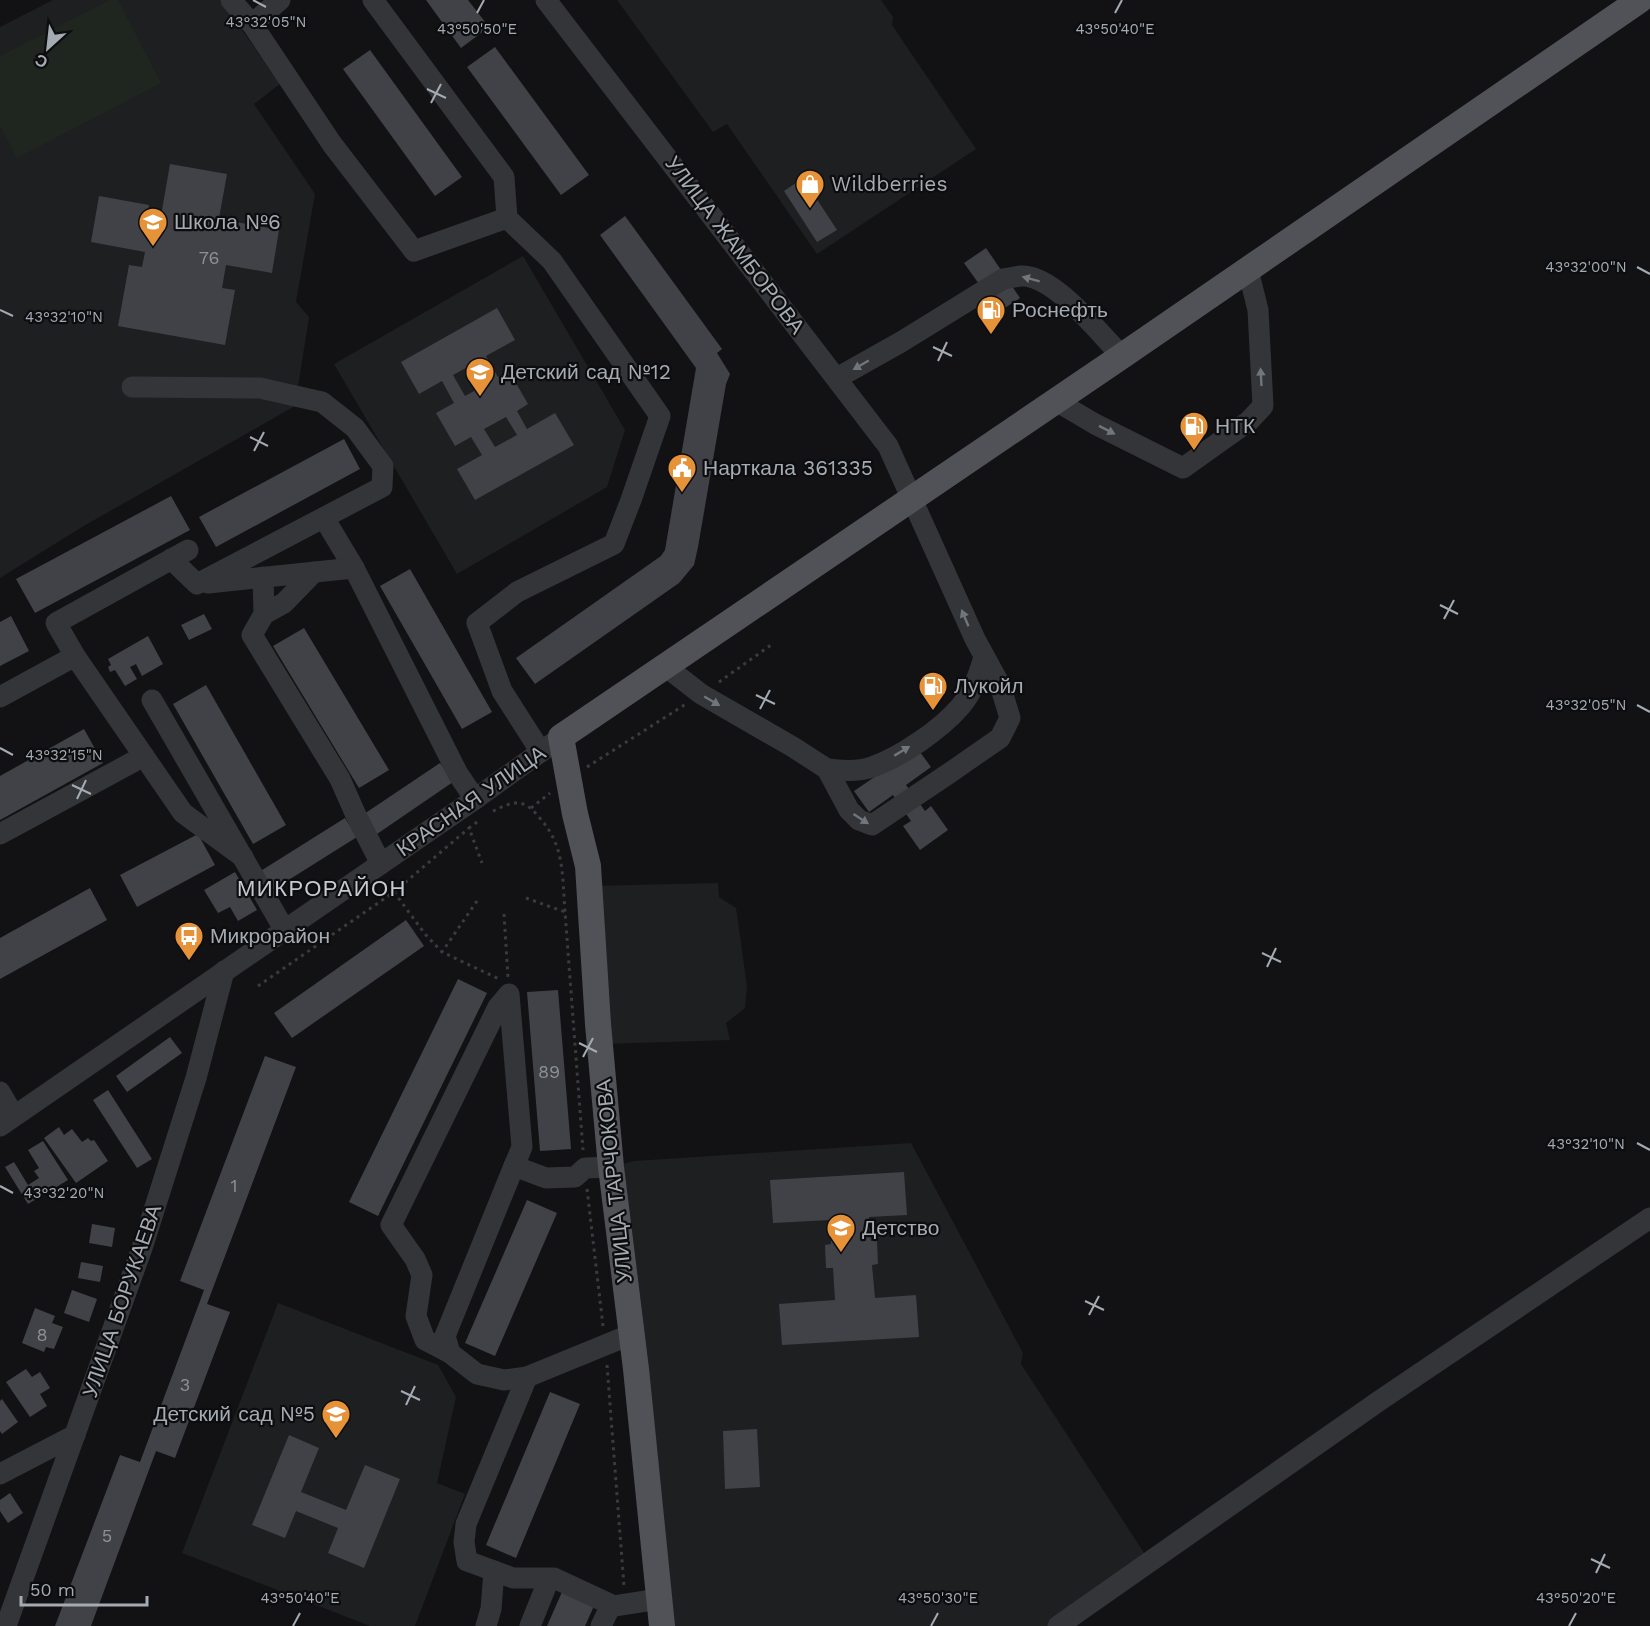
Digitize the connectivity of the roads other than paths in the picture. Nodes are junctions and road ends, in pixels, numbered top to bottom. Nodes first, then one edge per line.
1 (231, 0) edge
2 (280, 0) edge
3 (373, 0) edge
4 (546, 0) edge
5 (1640, 0) edge
6 (252, 24) junction
7 (507, 218) junction
8 (1248, 270) junction
9 (1122, 356) junction
10 (837, 378) junction
11 (132, 387) dead end
12 (1056, 401) junction
13 (913, 498) junction
14 (324, 518) junction
15 (354, 568) junction
16 (314, 572) junction
17 (263, 578) junction
18 (197, 584) junction
19 (264, 614) junction
20 (75, 656) junction
21 (984, 657) junction
22 (665, 666) junction
23 (0, 697) edge
24 (152, 700) dead end
25 (551, 745) junction
26 (144, 756) junction
27 (826, 770) junction
28 (483, 810) junction
29 (0, 834) edge
30 (243, 857) junction
31 (381, 864) junction
32 (284, 929) junction
33 (224, 971) junction
34 (0, 1092) edge
35 (7, 1121) edge
36 (514, 1167) junction
37 (611, 1167) junction
38 (1650, 1218) edge
39 (632, 1334) junction
40 (450, 1353) junction
41 (527, 1377) junction
42 (75, 1435) junction
43 (0, 1474) edge
44 (494, 1571) junction
45 (549, 1579) junction
46 (659, 1599) junction
47 (618, 1605) junction
48 (6, 1626) edge
49 (486, 1626) edge
50 (530, 1626) edge
51 (602, 1626) edge
52 (662, 1626) edge
53 (1058, 1626) edge

1 - 6 street
2 - 6 street
3 - 7 street
4 - 10 street, УЛИЦА ЖАМБОРОВА
5 - 8 main road, КРАСНАЯ УЛИЦА
6 - 7 street
7 - 25 street
8 - 9 main road, КРАСНАЯ УЛИЦА
12 -> 8 street
9 -> 10 street
9 - 12 main road, КРАСНАЯ УЛИЦА
10 - 13 street, УЛИЦА ЖАМБОРОВА
11 - 14 street
12 - 13 main road, КРАСНАЯ УЛИЦА
21 -> 13 street, УЛИЦА ЖАМБОРОВА
13 - 22 main road, КРАСНАЯ УЛИЦА
14 - 15 street
14 - 18 street
15 - 16 street
15 - 28 street
16 - 17 street
16 - 19 street
17 - 18 street
17 - 19 street
18 - 20 street
19 - 31 street
20 - 23 street
20 - 26 street
27 -> 21 street
27 -> 21 street, УЛИЦА ЖАМБОРОВА
22 - 25 main road, КРАСНАЯ УЛИЦА
22 -> 27 street
24 - 30 street
25 - 28 street, КРАСНАЯ УЛИЦА
25 - 37 main road, УЛИЦА ТАРЧОКОВА
26 - 29 street
26 - 30 street
28 - 31 street, КРАСНАЯ УЛИЦА
30 - 32 street
31 - 32 street, КРАСНАЯ УЛИЦА
32 - 33 street, КРАСНАЯ УЛИЦА
33 - 35 street, КРАСНАЯ УЛИЦА
33 - 42 street, УЛИЦА БОРУКАЕВА
34 - 35 street
36 - 37 street
36 - 40 street
36 - 40 street
37 - 39 main road, УЛИЦА ТАРЧОКОВА
38 - 53 street
39 - 41 street
39 - 46 main road, УЛИЦА ТАРЧОКОВА
40 - 41 street
41 - 44 street
42 - 43 street
42 - 48 street, УЛИЦА БОРУКАЕВА
44 - 45 street
44 - 49 street
45 - 47 street
45 - 50 street
46 - 47 street
46 - 52 main road, УЛИЦА ТАРЧОКОВА
47 - 51 street

